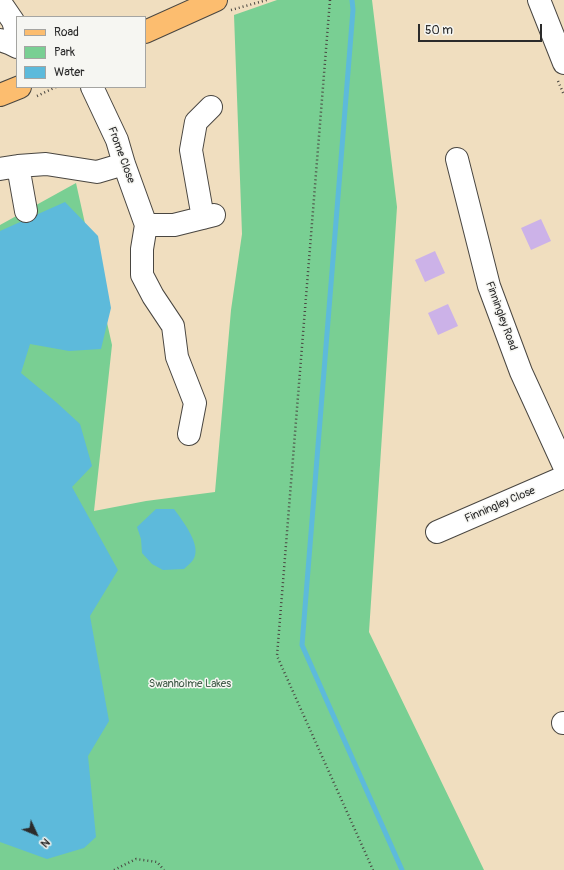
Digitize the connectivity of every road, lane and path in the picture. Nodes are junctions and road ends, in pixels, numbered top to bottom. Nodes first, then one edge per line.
1 (330, 0) edge
2 (539, 0) edge
3 (214, 1) edge
4 (0, 2) edge
5 (16, 32) edge
6 (146, 32) edge
7 (0, 40) edge
8 (16, 47) edge
9 (564, 62) edge
10 (18, 88) edge
11 (92, 88) edge
12 (0, 95) edge
13 (211, 107) dead end
14 (457, 159) dead end
15 (124, 164) junction
16 (9, 167) edge
17 (26, 212) dead end
18 (146, 225) junction
19 (189, 434) dead end
20 (564, 466) edge
21 (564, 477) edge
22 (437, 532) dead end
23 (114, 870) edge
24 (164, 870) edge
25 (373, 870) edge

1 - 25 path
2 - 9 street
3 - 6 main road
4 - 5 street
7 - 8 street
10 - 12 main road
11 - 15 street, Frome Close
13 - 18 street
14 - 20 street, Finningley Road
15 - 16 street
15 - 18 street, Frome Close
16 - 17 street
18 - 19 street, Frome Close
21 - 22 street, Finningley Close
23 - 24 path

